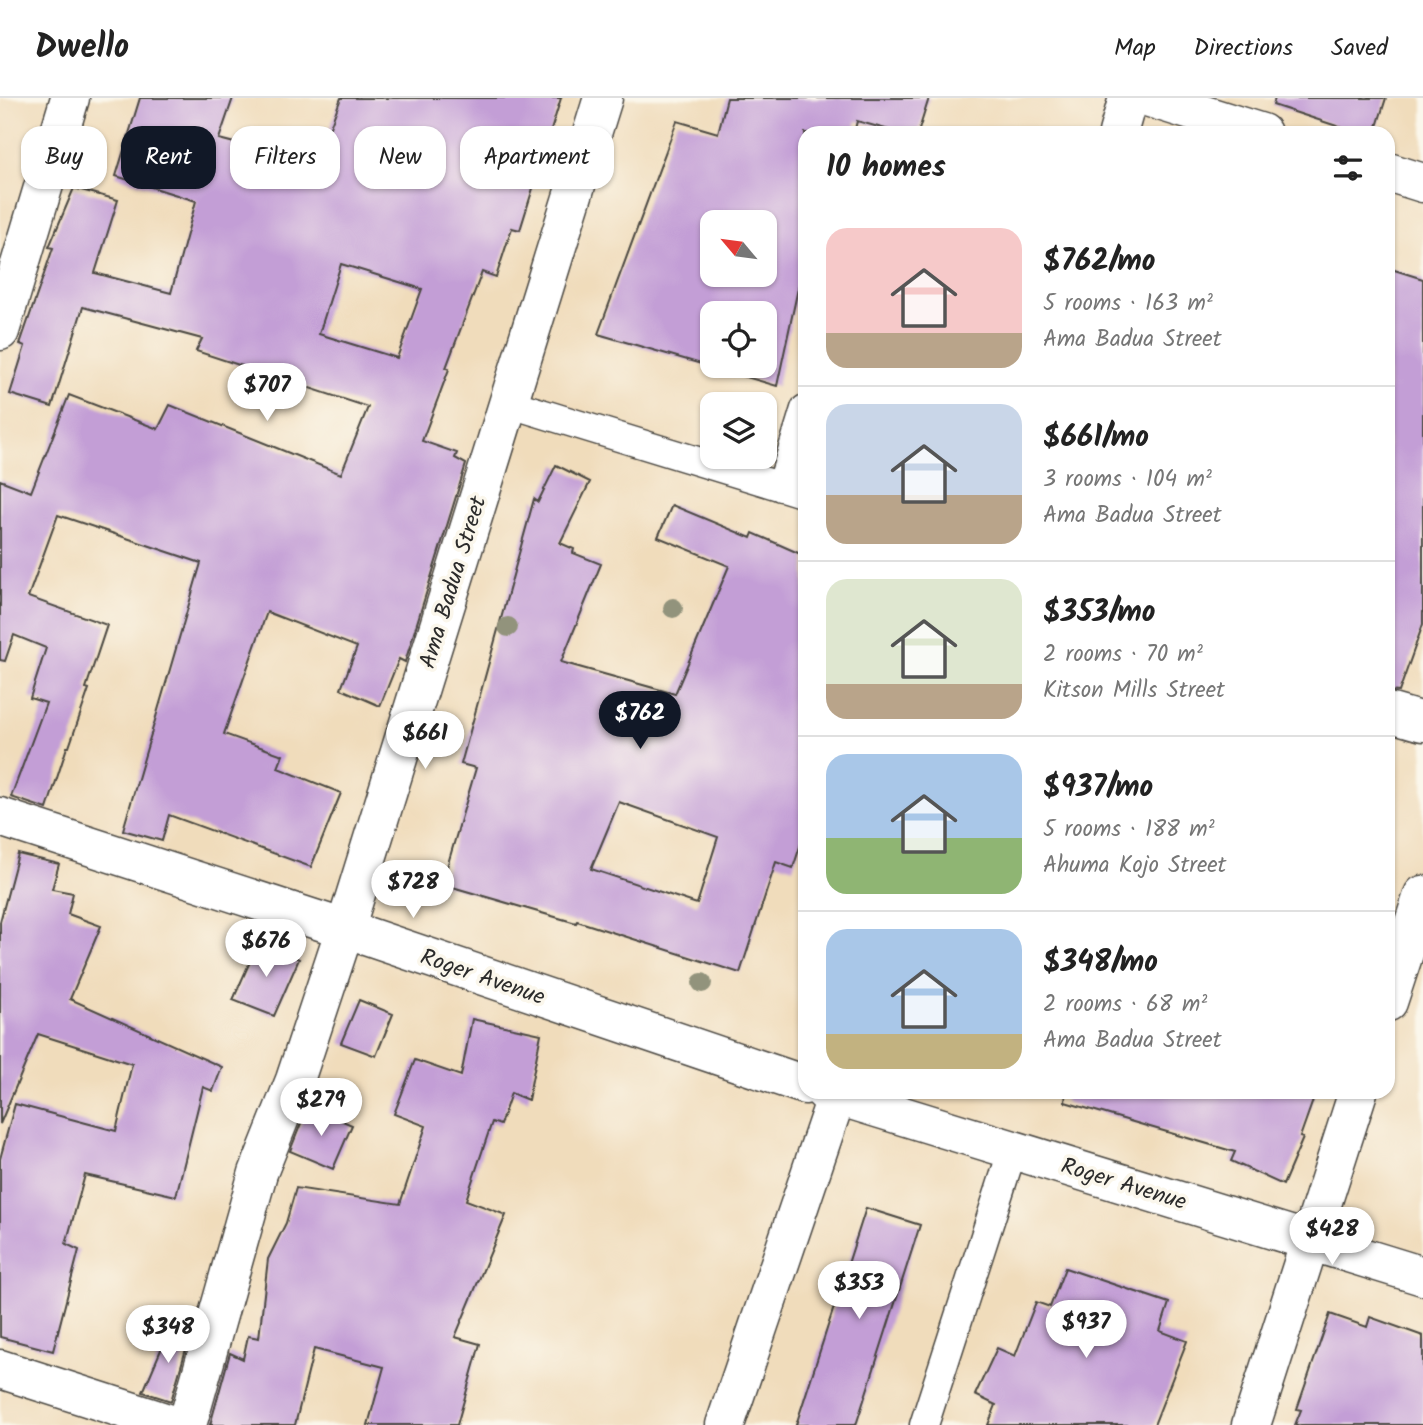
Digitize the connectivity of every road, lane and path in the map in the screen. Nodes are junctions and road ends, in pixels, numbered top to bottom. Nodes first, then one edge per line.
1 (70, 98) edge
2 (603, 98) edge
3 (1128, 98) edge
4 (1150, 98) edge
5 (1120, 126) edge
6 (1240, 126) edge
7 (1395, 174) edge
8 (1423, 183) edge
9 (0, 331) edge
10 (508, 403) junction
11 (798, 457) edge
12 (793, 491) edge
13 (1395, 714) edge
14 (1423, 722) edge
15 (0, 817) edge
16 (1423, 895) edge
17 (345, 929) junction
18 (1395, 981) edge
19 (798, 1082) edge
20 (824, 1099) edge
21 (852, 1099) edge
22 (1356, 1099) edge
23 (1013, 1149) junction
24 (1310, 1240) junction
25 (1423, 1276) edge
26 (0, 1369) edge
27 (174, 1425) edge
28 (187, 1425) edge
29 (724, 1425) edge
30 (923, 1425) edge
31 (1251, 1425) edge

1 - 9 street
2 - 10 street, Ama Badua Street
3 - 5 street
4 - 6 street
7 - 8 street
10 - 12 lane
10 - 17 street, Ama Badua Street
11 - 12 lane
13 - 14 street
15 - 17 street, Roger Avenue
16 - 18 street
17 - 19 street, Roger Avenue
17 - 28 street, Ama Badua Street
20 - 29 street
21 - 23 street, Roger Avenue
22 - 24 street
23 - 24 street, Roger Avenue
23 - 30 lane
24 - 25 street, Roger Avenue
24 - 31 street
26 - 27 street

